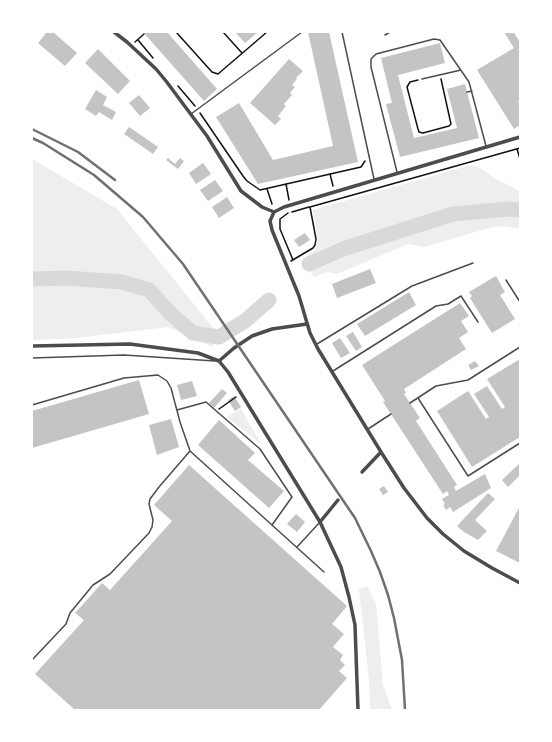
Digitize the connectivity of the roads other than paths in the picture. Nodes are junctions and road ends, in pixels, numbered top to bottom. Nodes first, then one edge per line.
1 (114, 32) edge
2 (302, 32) edge
3 (342, 32) edge
4 (390, 32) edge
5 (385, 35) dead end
6 (461, 70) junction
7 (422, 79) road end
8 (472, 91) junction
9 (467, 92) dead end
10 (191, 114) junction
11 (520, 137) edge
12 (487, 148) junction
13 (398, 174) junction
14 (374, 181) junction
15 (274, 212) junction
16 (473, 263) dead end
17 (506, 280) dead end
18 (520, 302) edge
19 (478, 322) dead end
20 (307, 324) junction
21 (316, 345) junction
22 (32, 346) edge
23 (520, 347) edge
24 (32, 358) edge
25 (218, 361) junction
26 (332, 372) junction
27 (418, 398) junction
28 (410, 403) dead end
29 (32, 405) edge
30 (177, 410) junction
31 (392, 414) dead end
32 (367, 430) junction
33 (520, 443) edge
34 (190, 451) junction
35 (381, 452) junction
36 (362, 472) dead end
37 (338, 500) dead end
38 (320, 522) junction
39 (272, 525) junction
40 (297, 547) junction
41 (324, 572) dead end
42 (520, 583) edge
43 (32, 660) edge
44 (358, 710) edge

1 - 10 street
2 - 10 lane
3 - 14 lane
4 - 5 lane
6 - 7 lane
6 - 8 lane
6 - 13 lane
8 - 9 lane
8 - 12 lane
10 - 15 street
11 - 12 street
12 - 13 street
13 - 14 street
14 - 15 street
15 - 20 street
16 - 21 lane
17 - 18 lane
19 - 26 lane
20 - 21 street
20 - 25 street
21 - 26 street
22 - 25 street
23 - 27 lane
24 - 25 lane
25 - 38 street
26 - 32 street
27 - 28 lane
27 - 33 lane
29 - 30 lane
30 - 34 lane
30 - 39 lane
31 - 32 lane
32 - 35 street
34 - 39 lane
34 - 43 lane
35 - 36 street
35 - 42 street
37 - 38 street
38 - 40 lane
38 - 44 street
39 - 40 lane
40 - 41 lane

